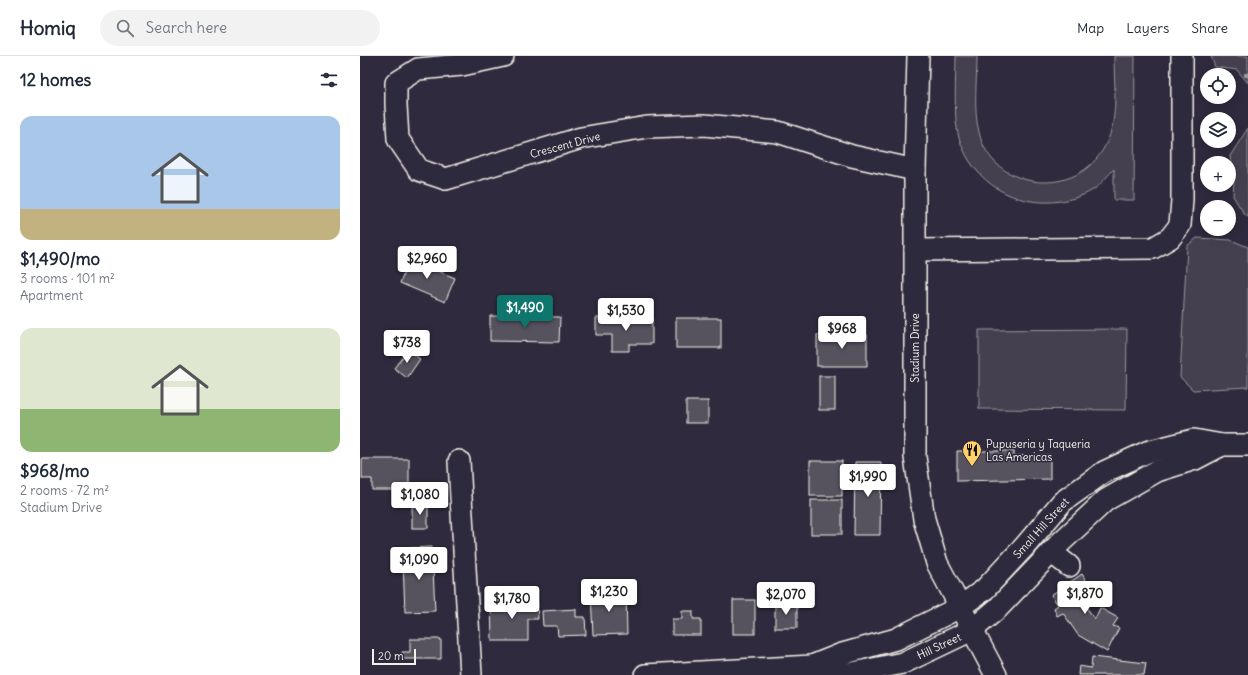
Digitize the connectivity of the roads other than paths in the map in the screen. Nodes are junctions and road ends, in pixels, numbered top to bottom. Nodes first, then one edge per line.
1 (503, 56) edge
2 (918, 56) edge
3 (1182, 56) edge
4 (915, 170) junction
5 (915, 250) junction
6 (1222, 445) junction
7 (1248, 445) edge
8 (459, 461) dead end
9 (1051, 552) junction
10 (1069, 566) dead end
11 (960, 607) junction
12 (972, 630) junction
13 (812, 666) junction
14 (753, 672) edge
15 (471, 675) edge
16 (645, 675) edge
17 (996, 675) edge

1 - 4 street, Crescent Drive
2 - 4 street, Stadium Drive
3 - 5 street
4 - 5 street, Stadium Drive
5 - 11 street, Stadium Drive
6 - 7 street, Small Hill Street
6 - 9 street, Small Hill Street
6 - 11 street, Small Hill Street
8 - 15 street
9 - 10 street
9 - 12 street, Small Hill Street
11 - 12 street, Stadium Drive
11 - 13 street, Hill Street
12 - 13 street, Hill Street
12 - 17 street, Stadium Drive
13 - 14 street, Hill Street
14 - 16 street, Hill Street

